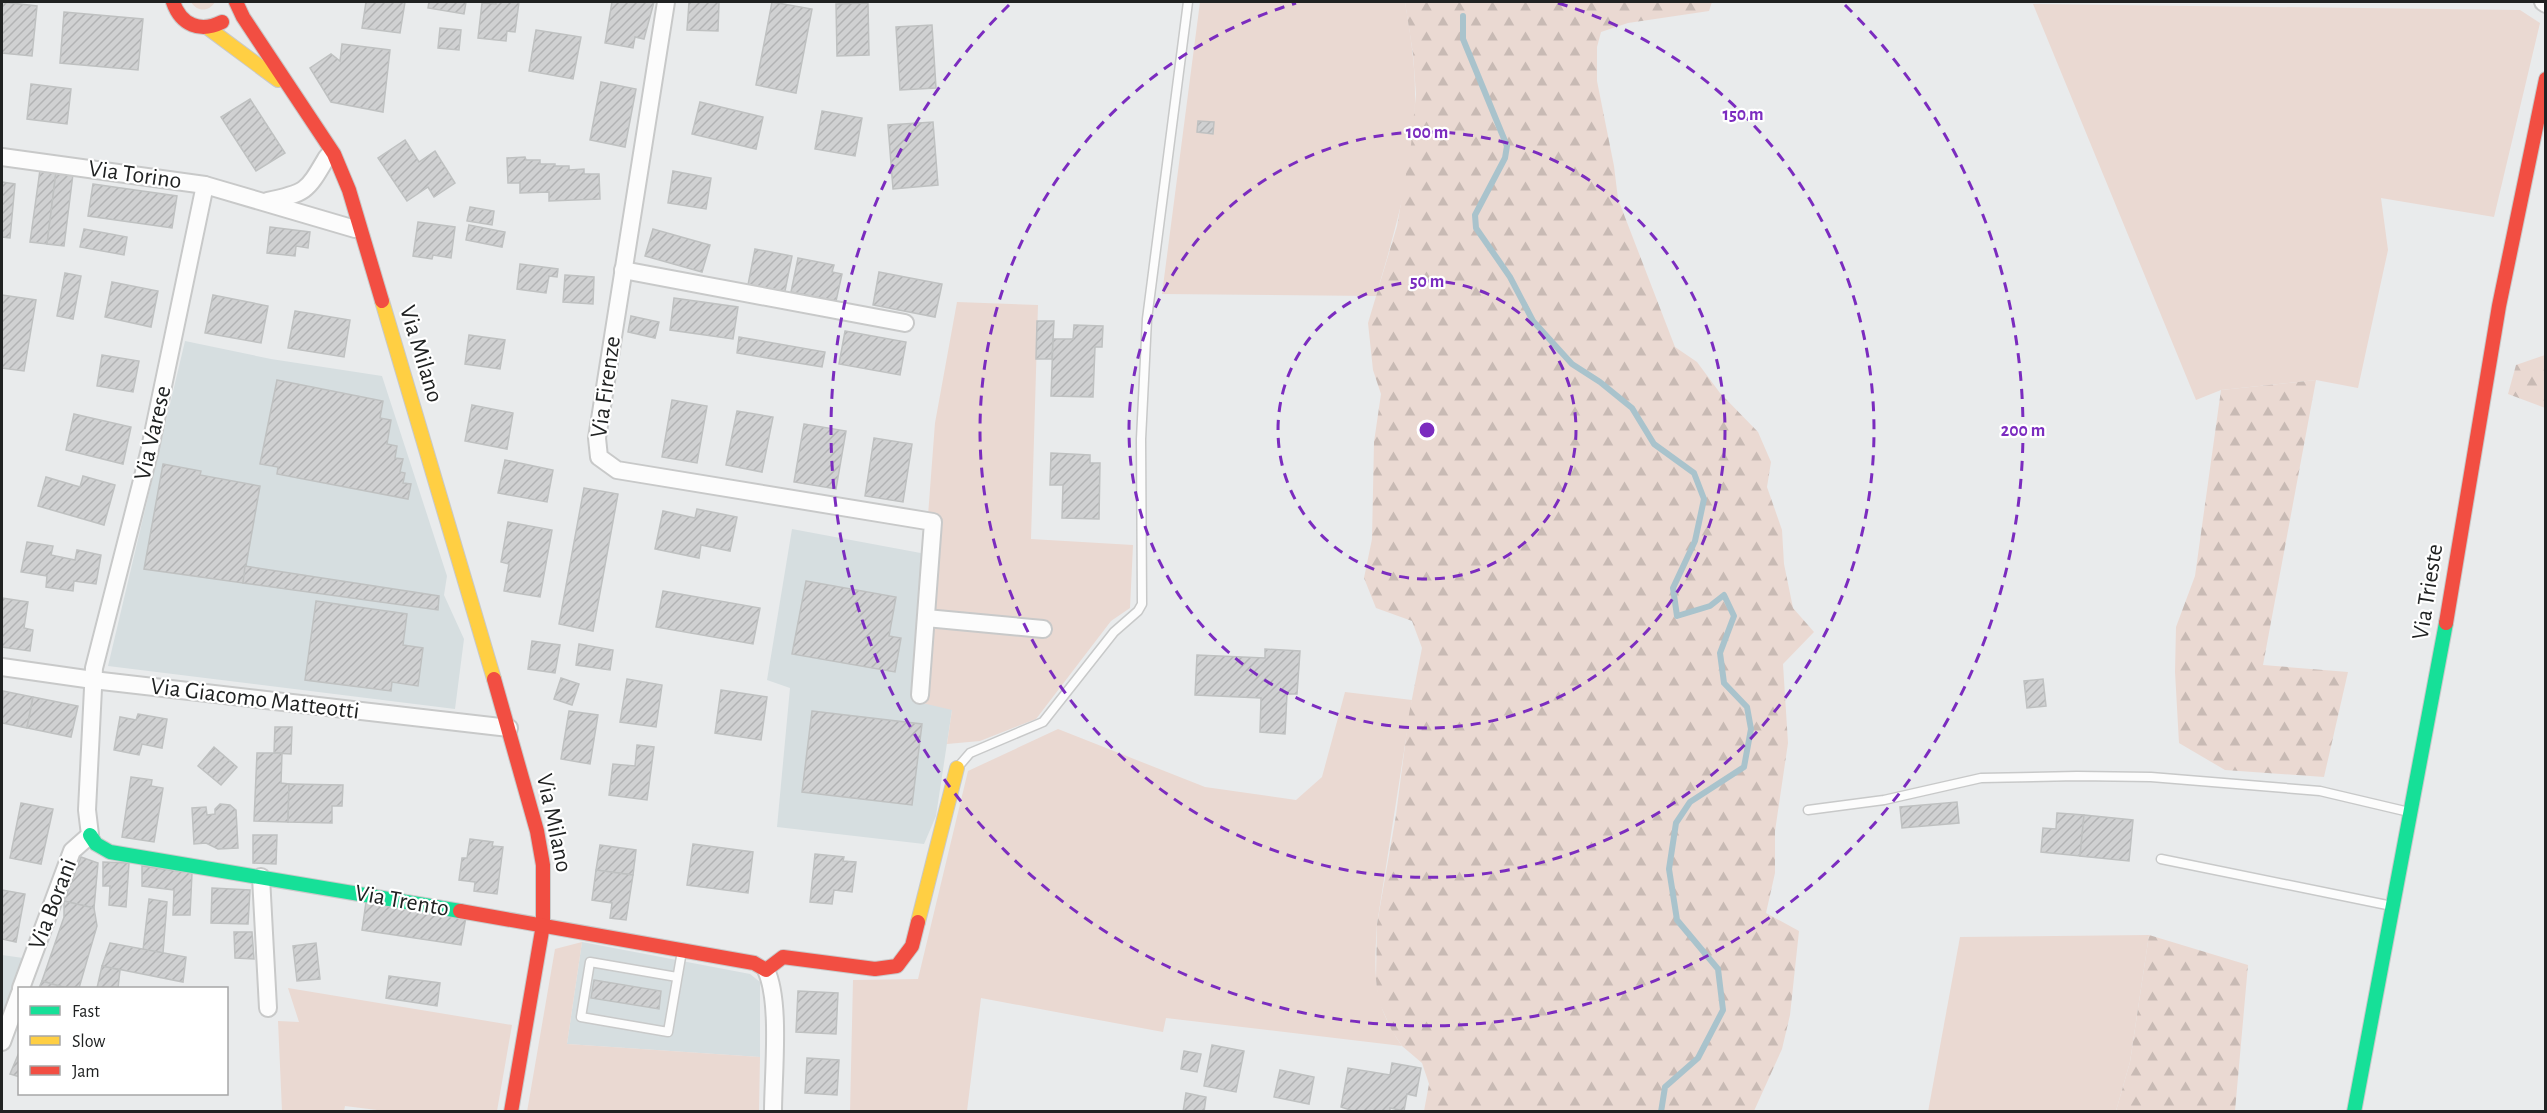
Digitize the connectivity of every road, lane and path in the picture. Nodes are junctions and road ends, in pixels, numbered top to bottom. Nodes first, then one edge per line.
1 (173, 2) edge
2 (235, 2) edge
3 (666, 2) edge
4 (1188, 2) edge
5 (208, 28) junction
6 (2546, 79) edge
7 (290, 89) junction
8 (317, 128) junction
9 (2, 157) edge
10 (327, 157) junction
11 (205, 185) junction
12 (267, 202) junction
13 (355, 229) junction
14 (366, 251) junction
15 (623, 270) junction
16 (905, 323) dead end
17 (926, 618) junction
18 (1043, 629) dead end
19 (2, 667) edge
20 (93, 680) junction
21 (920, 695) dead end
22 (509, 728) junction
23 (957, 768) joint
24 (1808, 810) dead end
25 (2410, 812) junction
26 (90, 836) junction
27 (2161, 859) dead end
28 (261, 877) junction
29 (2392, 906) junction
30 (543, 925) junction
31 (682, 951) junction
32 (766, 970) junction
33 (678, 977) junction
34 (21, 987) edge
35 (18, 998) edge
36 (268, 1008) dead end
37 (2, 1042) edge
38 (511, 1112) edge
39 (773, 1112) edge
40 (2354, 1112) edge

1 - 5 street, Via Milano
2 - 5 street
2 - 7 street, Via Milano
3 - 15 street, Via Firenze
4 - 23 lane
5 - 7 street, Via Milano
6 - 25 street, Via Trieste
7 - 8 street, Via Milano
8 - 10 street, Via Milano
8 - 14 street, Via Milano
9 - 11 street, Via Torino
10 - 12 street
10 - 13 street, Via Milano
11 - 12 street, Via Torino
11 - 20 street, Via Varese
12 - 13 street, Via Torino
13 - 14 street, Via Milano
14 - 22 street, Via Milano
15 - 16 street
15 - 17 street, Via Firenze
17 - 18 street
17 - 21 street
19 - 20 street, Via Giacomo Matteotti
20 - 22 street, Via Giacomo Matteotti
20 - 26 street, Via Borani
22 - 30 street, Via Milano
23 - 32 street
24 - 25 lane
25 - 29 street, Via Trieste
26 - 28 street, Via Trento
26 - 34 street, Via Borani
27 - 29 lane
28 - 30 street, Via Trento
28 - 36 street
29 - 40 street, Via Trieste
30 - 31 street
30 - 38 street, Via Milano
31 - 32 street
31 - 33 lane
32 - 39 street
33 - 33 lane
35 - 37 street

